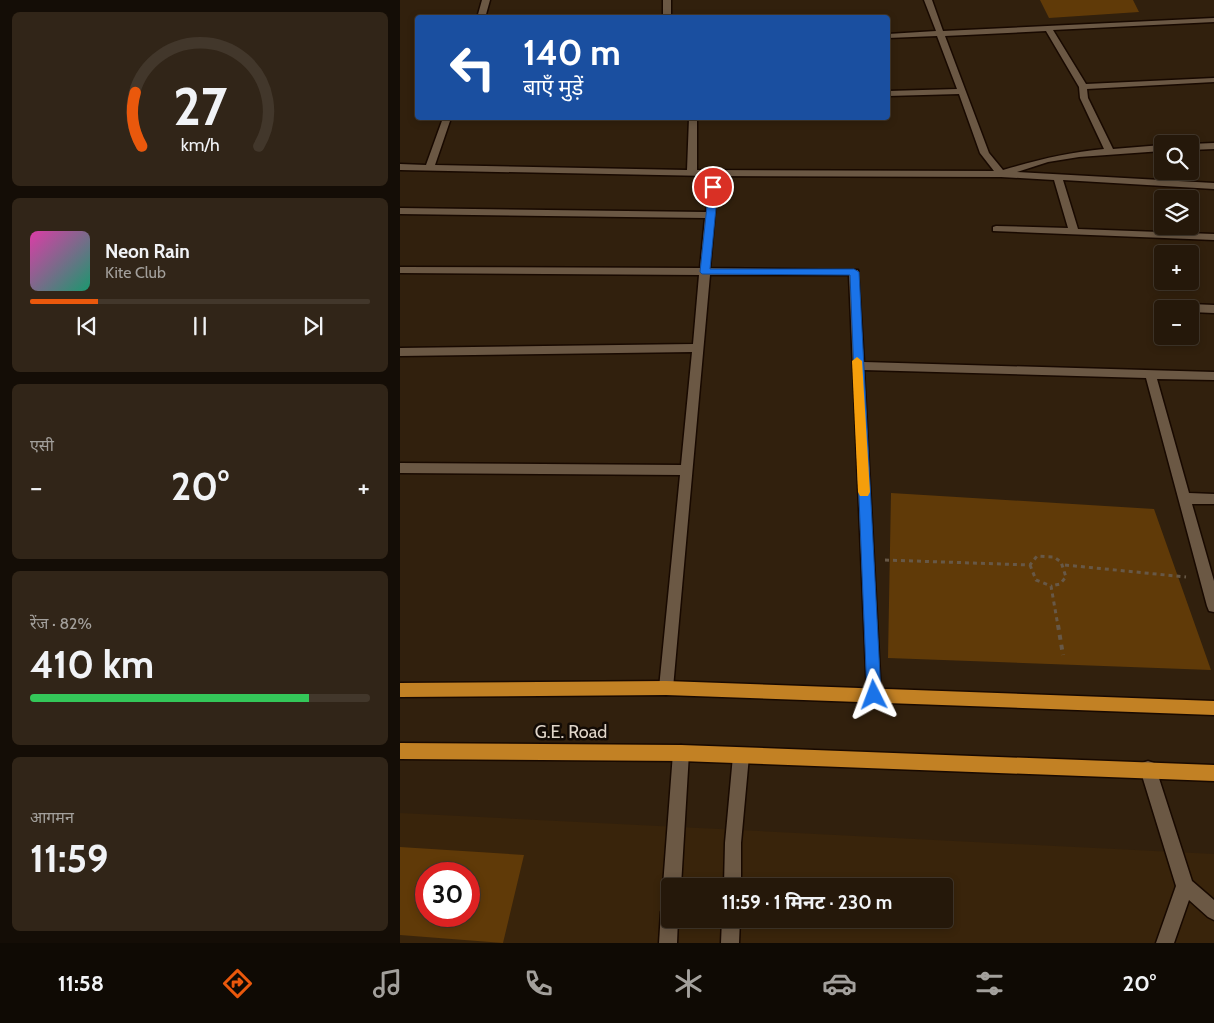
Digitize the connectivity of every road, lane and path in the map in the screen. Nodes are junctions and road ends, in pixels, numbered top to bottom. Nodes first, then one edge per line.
1 (486, 0) edge
2 (668, 0) edge
3 (928, 0) edge
4 (482, 15) edge
5 (667, 15) edge
6 (1214, 20) edge
7 (1048, 28) junction
8 (940, 33) junction
9 (890, 36) edge
10 (1214, 80) edge
11 (1083, 87) junction
12 (961, 91) junction
13 (890, 94) edge
14 (446, 120) edge
15 (694, 120) edge
16 (1214, 146) edge
17 (1199, 147) edge
18 (1154, 149) edge
19 (1110, 152) junction
20 (400, 167) edge
21 (430, 167) junction
22 (692, 172) junction
23 (714, 173) junction
24 (1001, 174) junction
25 (1058, 178) junction
26 (1214, 186) edge
27 (400, 211) edge
28 (711, 215) junction
29 (996, 229) dead end
30 (1074, 232) junction
31 (1214, 237) edge
32 (400, 270) edge
33 (705, 272) junction
34 (1199, 308) edge
35 (1214, 309) edge
36 (698, 348) junction
37 (400, 352) edge
38 (857, 366) junction
39 (1150, 374) junction
40 (1214, 376) edge
41 (400, 468) edge
42 (686, 470) junction
43 (1184, 498) junction
44 (1214, 499) edge
45 (867, 559) junction
46 (1030, 565) junction
47 (1064, 566) junction
48 (1206, 579) junction
49 (1051, 586) junction
50 (1214, 606) edge
51 (1063, 655) dead end
52 (666, 688) junction
53 (400, 690) edge
54 (874, 695) junction
55 (1214, 708) edge
56 (400, 751) edge
57 (681, 753) junction
58 (741, 756) junction
59 (1148, 769) junction
60 (1214, 773) edge
61 (673, 878) edge
62 (732, 878) edge
63 (1184, 886) junction
64 (1214, 911) edge
65 (669, 928) edge
66 (730, 928) edge
67 (668, 943) edge
68 (730, 943) edge
69 (1165, 943) edge

1 - 4 street
2 - 5 street
3 - 8 street
6 - 7 street
7 - 8 street
7 - 11 street
8 - 9 street
8 - 12 street
10 - 11 street
11 - 19 street
12 - 13 street
12 - 24 street
14 - 21 street
15 - 22 street
16 - 17 street
18 - 19 street
19 - 24 street
20 - 21 street
21 - 22 street
22 - 23 street
23 - 24 street
23 - 28 street
24 - 25 street
25 - 26 street
25 - 30 street
27 - 28 street
28 - 33 street
29 - 30 street
30 - 31 street
32 - 33 street
33 - 36 street
33 - 38 street
34 - 35 street
36 - 37 street
36 - 42 street
38 - 39 street
38 - 45 street
39 - 40 street
39 - 43 street
41 - 42 street
42 - 52 street
43 - 44 street
43 - 48 street
45 - 46 path
45 - 54 street
46 - 47 path
46 - 49 path
47 - 48 path
47 - 49 path
48 - 50 street
49 - 51 path
52 - 53 main road
52 - 54 main road
54 - 55 main road
56 - 57 main road, G.E. Road
57 - 58 main road, G.E. Road
57 - 61 street
58 - 59 main road, G.E. Road
58 - 62 street
59 - 60 main road, G.E. Road
59 - 63 street
63 - 64 street
63 - 69 street
65 - 67 street
66 - 68 street

